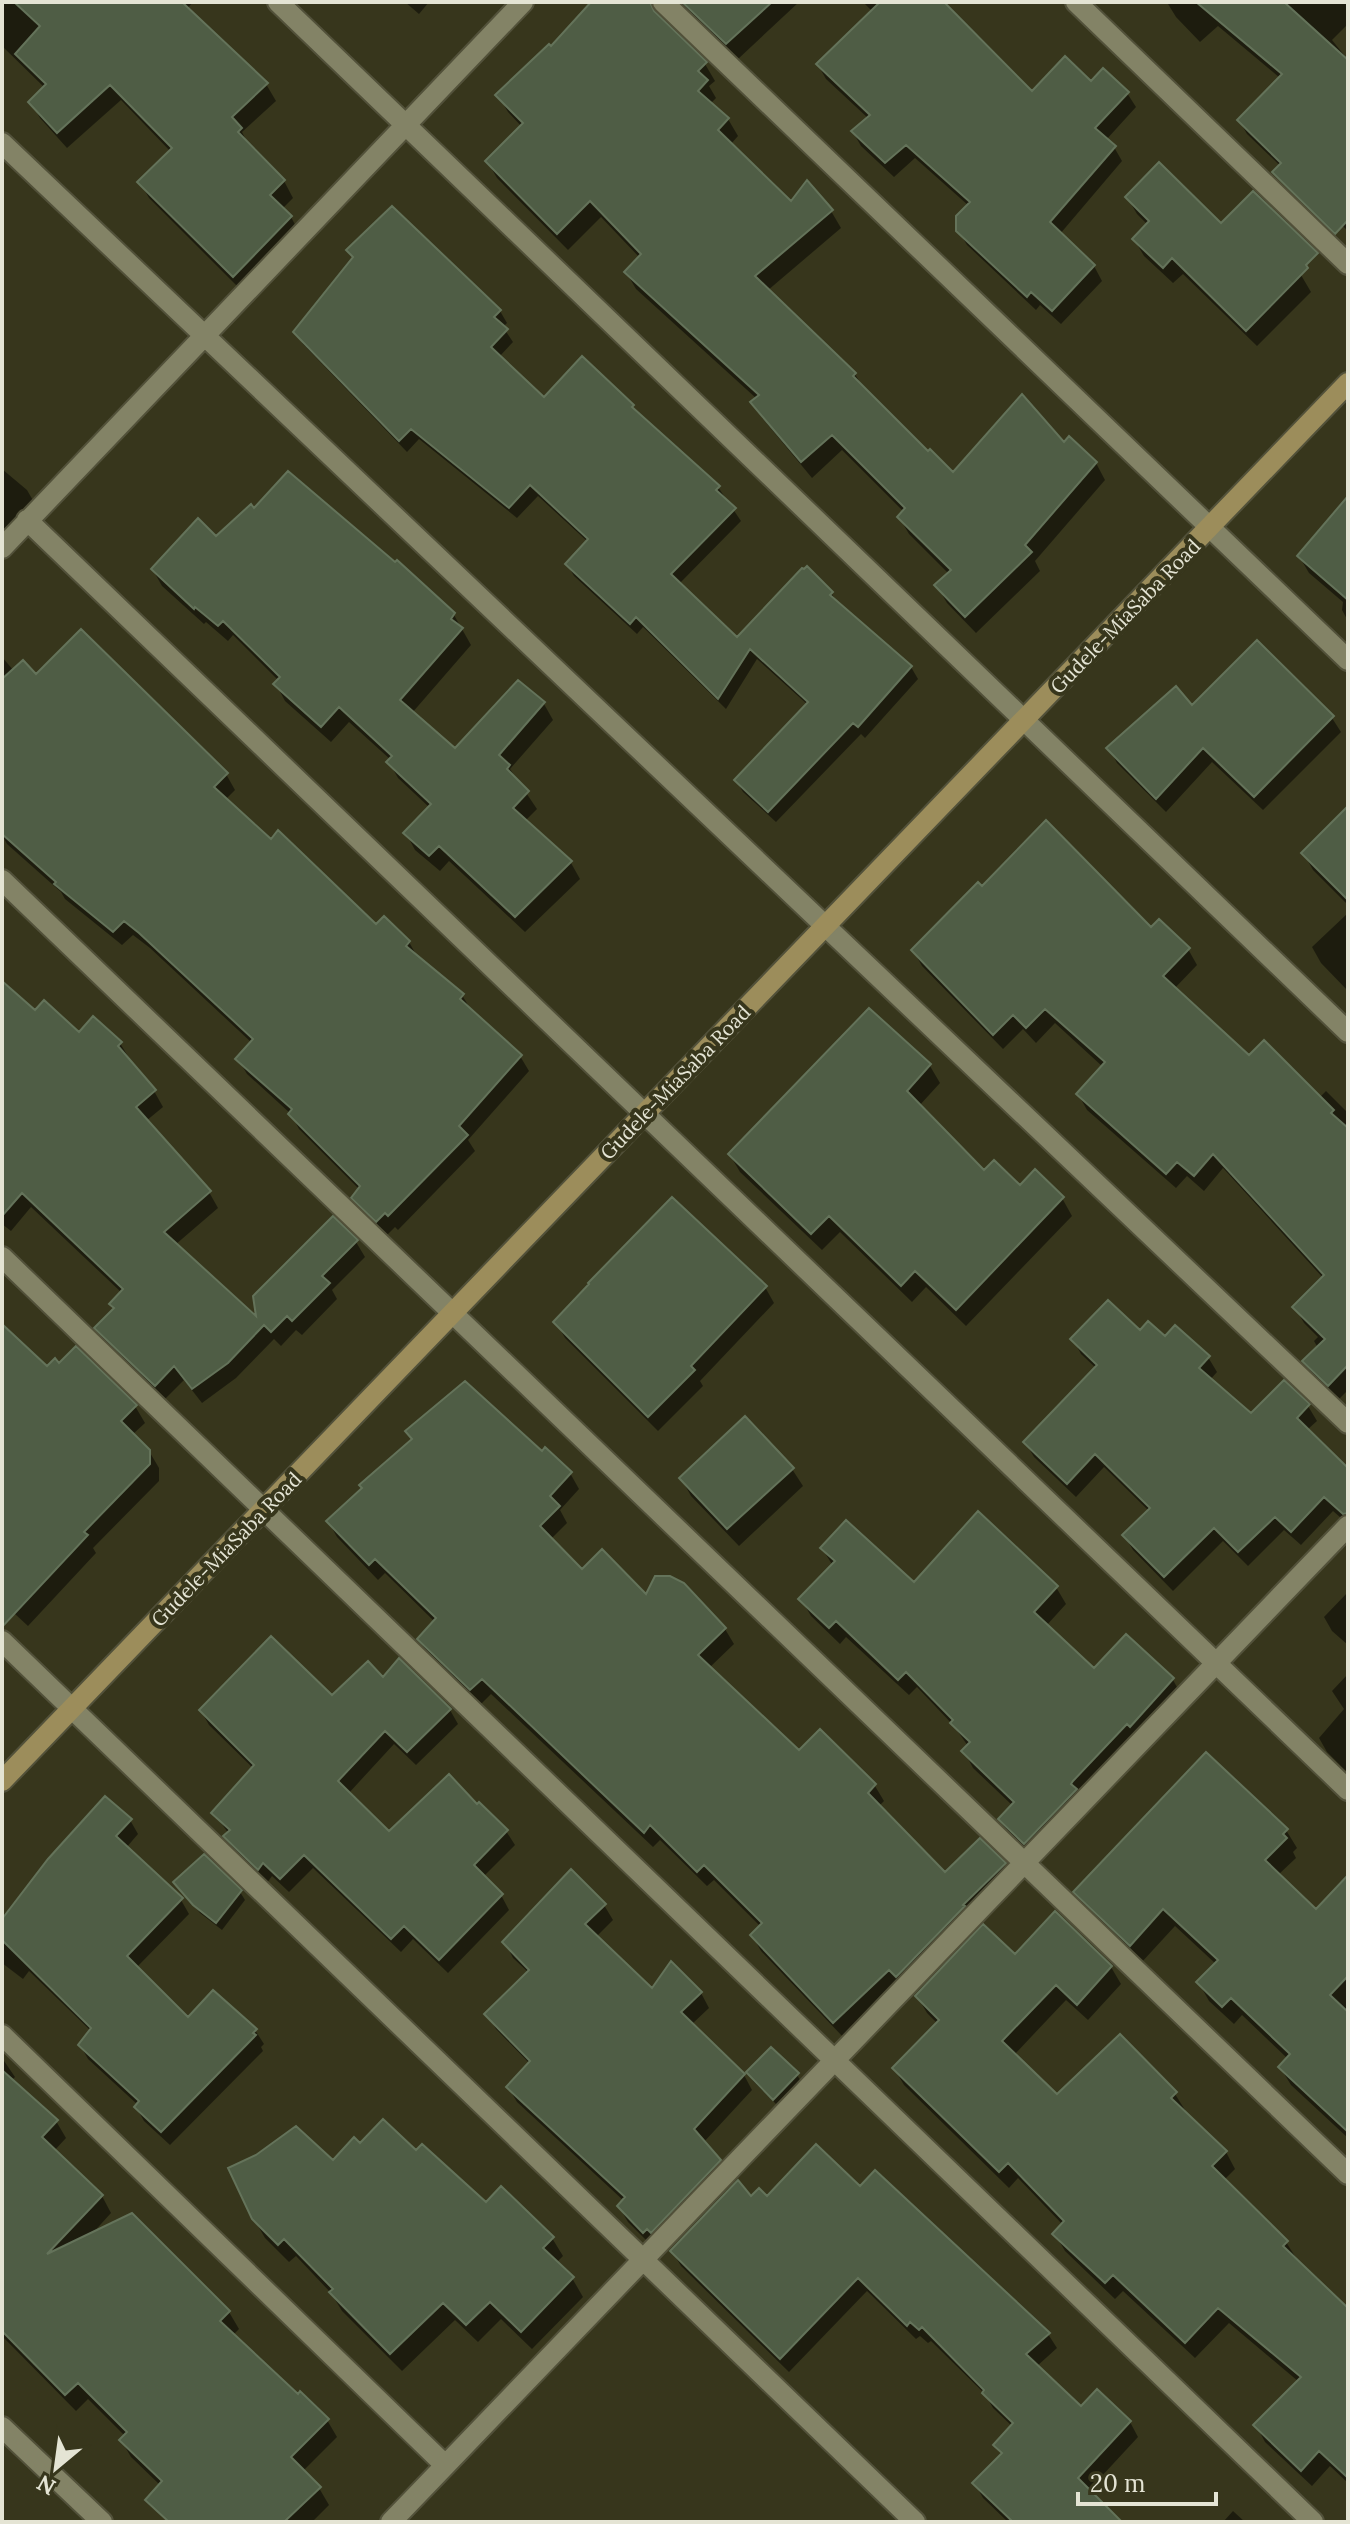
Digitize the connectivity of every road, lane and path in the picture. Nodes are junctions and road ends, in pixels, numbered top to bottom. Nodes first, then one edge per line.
1 (278, 2) edge
2 (523, 2) edge
3 (663, 2) edge
4 (1076, 2) edge
5 (406, 125) junction
6 (2, 143) edge
7 (1348, 264) edge
8 (204, 336) junction
9 (1348, 383) edge
10 (27, 520) junction
11 (1210, 527) junction
12 (2, 548) edge
13 (1348, 660) edge
14 (1024, 720) junction
15 (2, 880) edge
16 (826, 926) junction
17 (1348, 1032) edge
18 (645, 1114) junction
19 (2, 1257) edge
20 (453, 1313) junction
21 (1348, 1423) edge
22 (264, 1510) junction
23 (1348, 1526) edge
24 (2, 1641) edge
25 (1216, 1664) junction
26 (72, 1709) junction
27 (2, 1781) edge
28 (1348, 1790) edge
29 (1026, 1864) junction
30 (2, 2035) edge
31 (836, 2062) junction
32 (1348, 2174) edge
33 (643, 2260) junction
34 (2, 2427) edge
35 (445, 2465) junction
36 (102, 2522) edge
37 (391, 2522) edge
38 (915, 2522) edge
39 (1313, 2522) edge

1 - 5 street
2 - 5 street
3 - 11 street
4 - 7 street
5 - 8 street
5 - 14 street
6 - 8 street
8 - 10 street
8 - 16 street
9 - 11 main road, Gudele-MiaSaba Road
10 - 12 street
10 - 18 street
11 - 13 street
11 - 14 main road, Gudele-MiaSaba Road
14 - 16 main road, Gudele-MiaSaba Road
14 - 17 street
15 - 20 street
16 - 18 main road, Gudele-MiaSaba Road
16 - 21 street
18 - 20 main road, Gudele-MiaSaba Road
18 - 25 street
19 - 22 street
20 - 22 main road, Gudele-MiaSaba Road
20 - 29 street
22 - 26 main road, Gudele-MiaSaba Road
22 - 31 street
23 - 25 street
24 - 26 street
25 - 28 street
25 - 29 street
26 - 27 main road, Gudele-MiaSaba Road
26 - 33 street
29 - 31 street
29 - 32 street
30 - 35 street
31 - 33 street
31 - 39 street
33 - 35 street
33 - 38 street
34 - 36 street
35 - 37 street

